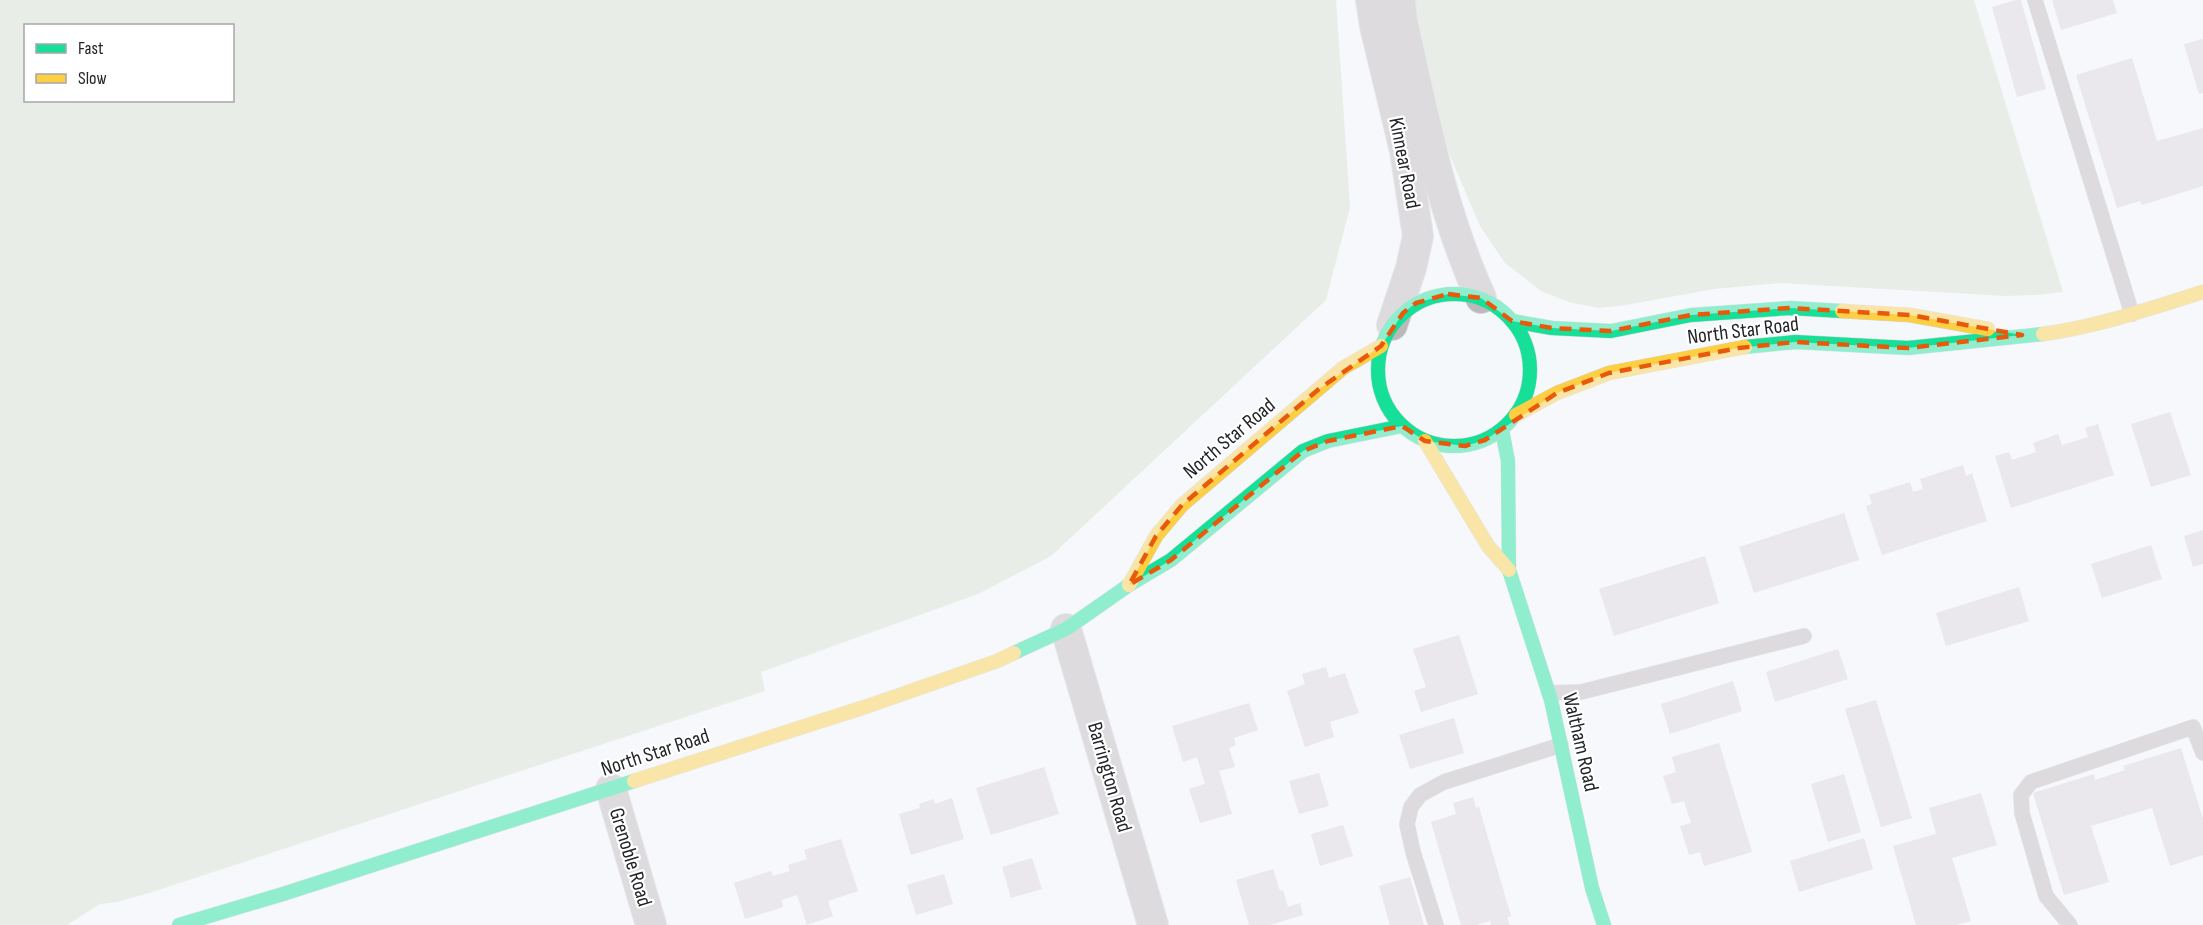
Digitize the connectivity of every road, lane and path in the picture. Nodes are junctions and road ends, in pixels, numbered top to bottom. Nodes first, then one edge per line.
1 (1371, 0) edge
2 (1400, 0) edge
3 (2036, 0) edge
4 (2203, 292) edge
5 (1481, 298) junction
6 (2132, 314) junction
7 (1512, 321) junction
8 (2022, 335) junction
9 (1386, 336) junction
10 (1516, 415) junction
11 (1402, 426) junction
12 (1502, 430) junction
13 (1425, 441) junction
14 (1509, 570) junction
15 (1129, 585) junction
16 (1066, 629) junction
17 (1804, 636) dead end
18 (1549, 693) junction
19 (1561, 745) junction
20 (2203, 753) edge
21 (611, 789) junction
22 (179, 925) edge
23 (651, 925) edge
24 (1153, 925) edge
25 (1436, 925) edge
26 (1604, 925) edge
27 (2070, 925) edge

1 - 9 street, Kinnear Road
2 - 5 street, Kinnear Road
3 - 6 lane
4 - 6 street, North Star Road
5 - 7 street
5 - 9 street
6 - 8 street, North Star Road
7 - 8 street, North Star Road
7 - 10 street
8 - 10 street, North Star Road
9 - 11 street
9 - 15 street, North Star Road
10 - 12 street
11 - 13 street
11 - 15 street, North Star Road
12 - 13 street
12 - 14 street, Waltham Road
13 - 14 street, Waltham Road
14 - 18 street, Waltham Road
15 - 16 street, North Star Road
16 - 21 street, North Star Road
16 - 24 street, Barrington Road
17 - 18 lane
18 - 19 street, Waltham Road
19 - 25 lane
19 - 26 street, Waltham Road
20 - 27 lane
21 - 22 street, North Star Road
21 - 23 street, Grenoble Road

